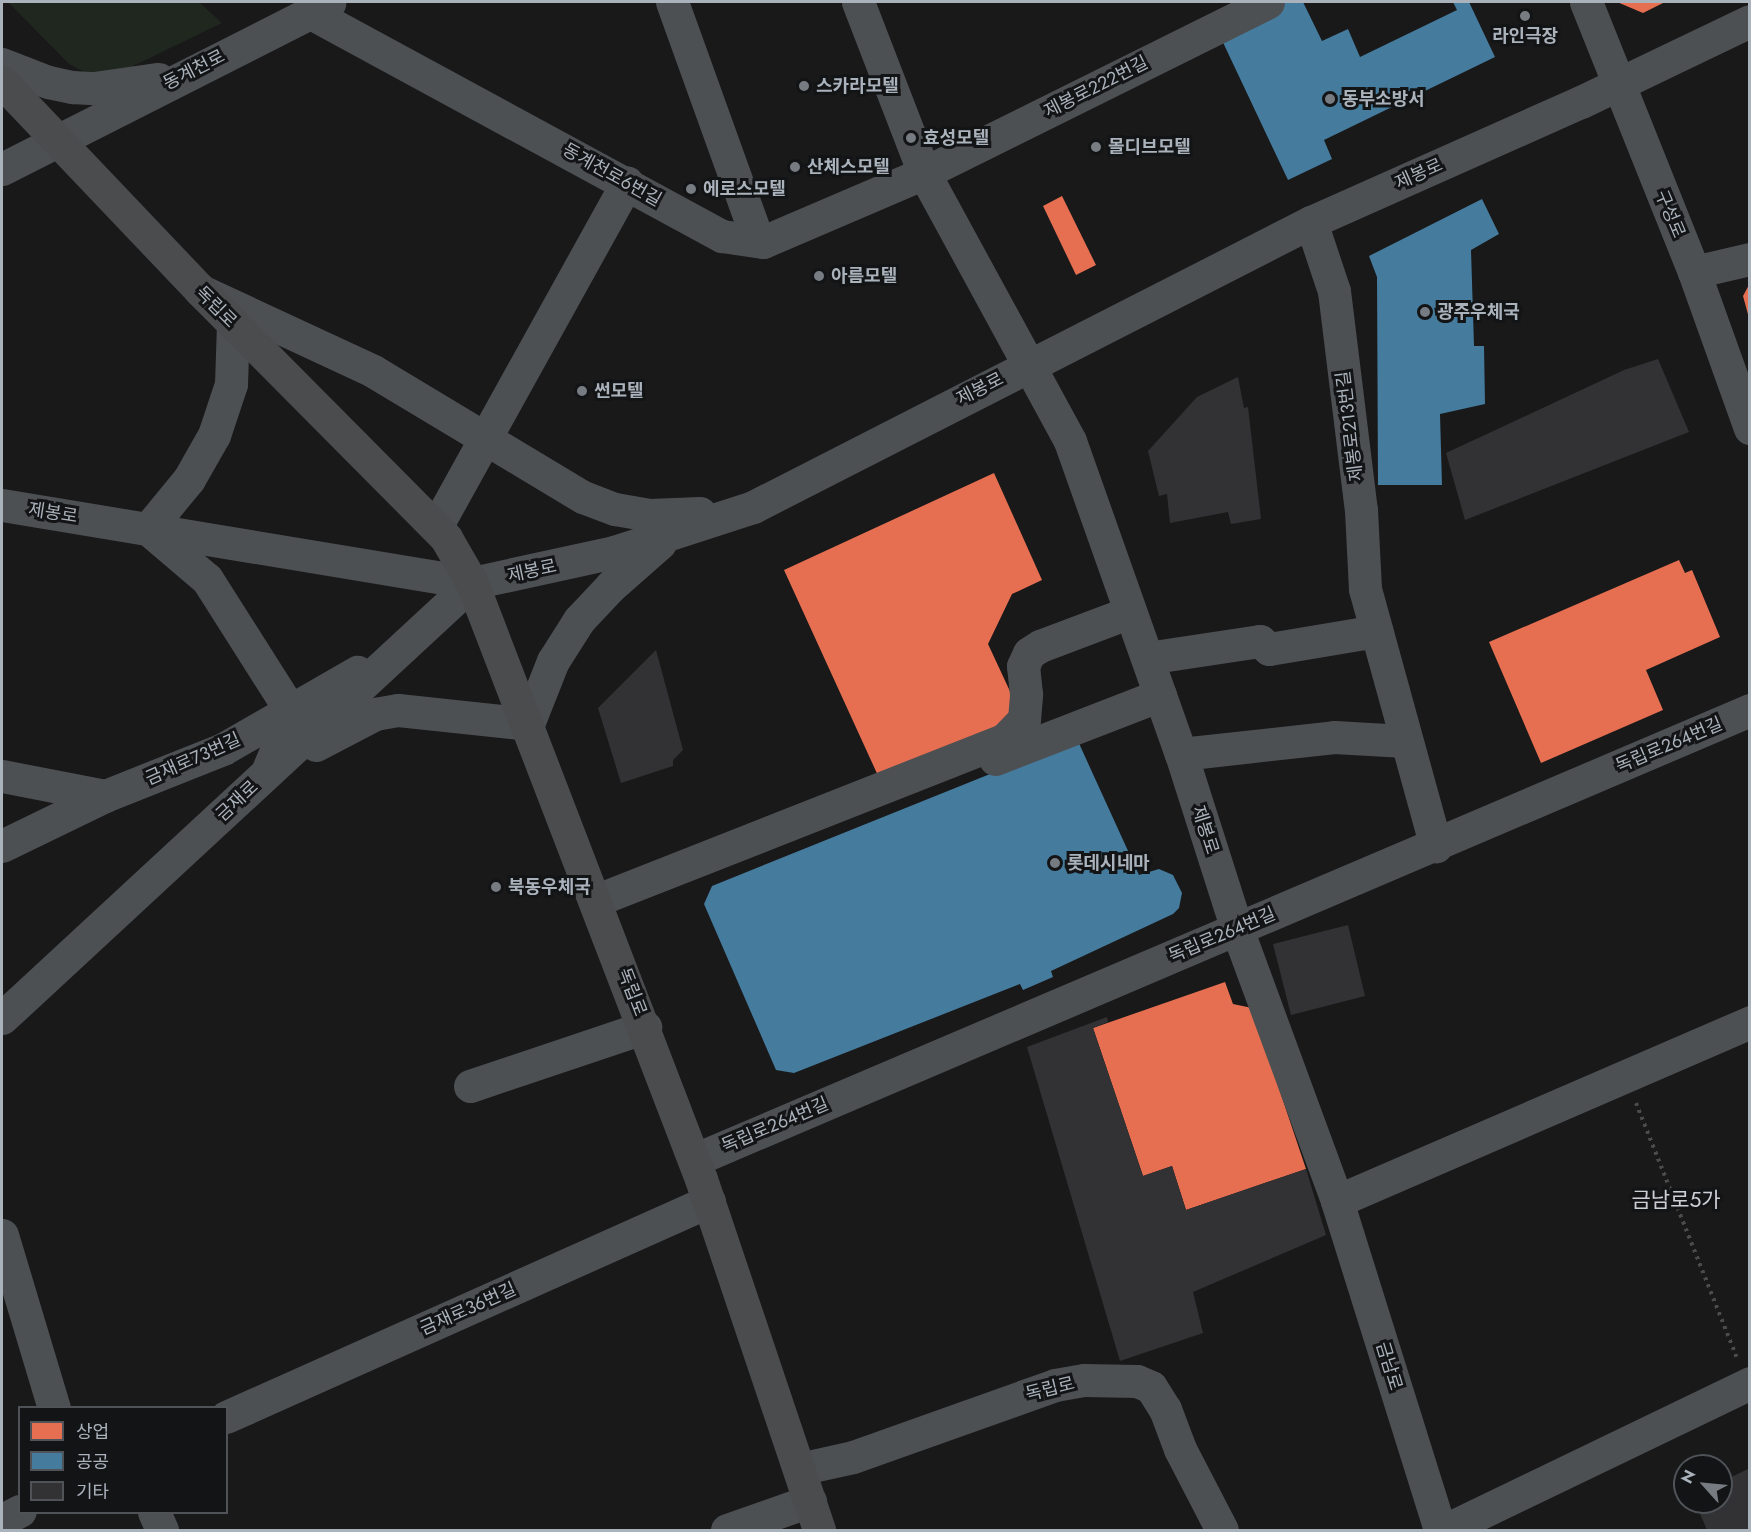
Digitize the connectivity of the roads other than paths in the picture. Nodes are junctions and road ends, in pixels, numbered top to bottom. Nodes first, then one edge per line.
1 (672, 2) edge
2 (858, 2) edge
3 (1268, 2) edge
4 (1586, 2) edge
5 (320, 7) edge
6 (1749, 21) edge
7 (2, 64) edge
8 (184, 75) junction
9 (2, 82) edge
10 (1617, 84) junction
11 (58, 141) junction
12 (2, 170) edge
13 (924, 173) junction
14 (627, 182) junction
15 (1311, 222) junction
16 (758, 241) junction
17 (1749, 259) edge
18 (1694, 272) junction
19 (199, 289) junction
20 (233, 324) junction
21 (1027, 365) junction
22 (1749, 428) edge
23 (488, 440) junction
24 (2, 505) edge
25 (753, 507) junction
26 (436, 527) junction
27 (148, 529) junction
28 (671, 534) junction
29 (472, 584) junction
30 (1130, 612) junction
31 (1377, 631) junction
32 (410, 641) junction
33 (1147, 658) junction
34 (1160, 695) junction
35 (1749, 710) edge
36 (287, 712) junction
37 (528, 724) junction
38 (1405, 741) junction
39 (1181, 754) junction
40 (265, 774) junction
41 (2, 776) edge
42 (105, 796) junction
43 (2, 846) edge
44 (1436, 846) junction
45 (599, 906) junction
46 (1237, 929) junction
47 (2, 1018) edge
48 (1749, 1022) edge
49 (645, 1027) junction
50 (470, 1086) dead end
51 (694, 1160) junction
52 (709, 1201) junction
53 (1337, 1201) junction
54 (2, 1235) edge
55 (1749, 1383) edge
56 (54, 1406) edge
57 (228, 1416) edge
58 (800, 1470) junction
59 (18, 1512) edge
60 (155, 1514) edge
61 (815, 1516) edge
62 (2, 1520) edge
63 (162, 1530) edge
64 (727, 1530) edge
65 (1222, 1530) edge
66 (1442, 1530) edge

1 - 16 street
2 - 13 street
3 - 13 street, 제봉로222번길
4 - 10 street, 구성로
5 - 8 street, 동계천로
5 - 14 street, 동계천로6번길
6 - 10 street, 제봉로
7 - 8 street
8 - 11 street, 동계천로
9 - 11 main road, 독립로
10 - 15 street, 제봉로
10 - 18 street, 구성로
11 - 12 street, 동계천로
11 - 19 main road, 독립로
13 - 16 street
13 - 21 street
14 - 16 street, 동계천로6번길
14 - 23 street
15 - 21 street, 제봉로
15 - 31 street, 제봉로213번길
17 - 18 street
18 - 22 street, 구성로
19 - 20 main road, 독립로
19 - 23 street
20 - 26 main road, 독립로
20 - 27 street
21 - 25 street, 제봉로
21 - 30 street, 제봉로
23 - 25 street
23 - 26 street
24 - 27 street, 제봉로
25 - 28 street, 제봉로
26 - 29 main road, 독립로
27 - 29 street, 제봉로
27 - 36 street
28 - 29 street, 제봉로
28 - 37 street
29 - 32 street, 금재로
29 - 37 main road, 독립로
30 - 33 street, 제봉로
30 - 45 street
31 - 33 street
31 - 38 street, 제봉로213번길
32 - 36 street, 금재로73번길
32 - 40 street, 금재로
33 - 34 street, 제봉로
34 - 39 street, 제봉로
34 - 45 street
35 - 44 street, 독립로264번길
36 - 40 street
36 - 42 street, 금재로73번길
37 - 40 street
37 - 45 main road, 독립로
38 - 39 street
38 - 44 street, 제봉로213번길
39 - 46 street, 제봉로
40 - 47 street, 금재로
41 - 42 street
42 - 43 street, 금재로73번길
44 - 46 street, 독립로264번길
45 - 49 main road, 독립로
46 - 51 street, 독립로264번길
46 - 53 street, 금남로
48 - 53 street
49 - 50 street
49 - 51 main road, 독립로
51 - 52 main road, 독립로
52 - 57 street, 금재로36번길
52 - 58 main road, 독립로
53 - 66 street, 금남로
54 - 56 street
55 - 66 street, 금남로
58 - 61 main road, 독립로
58 - 65 street, 독립로
59 - 62 street
60 - 63 street
61 - 64 street

